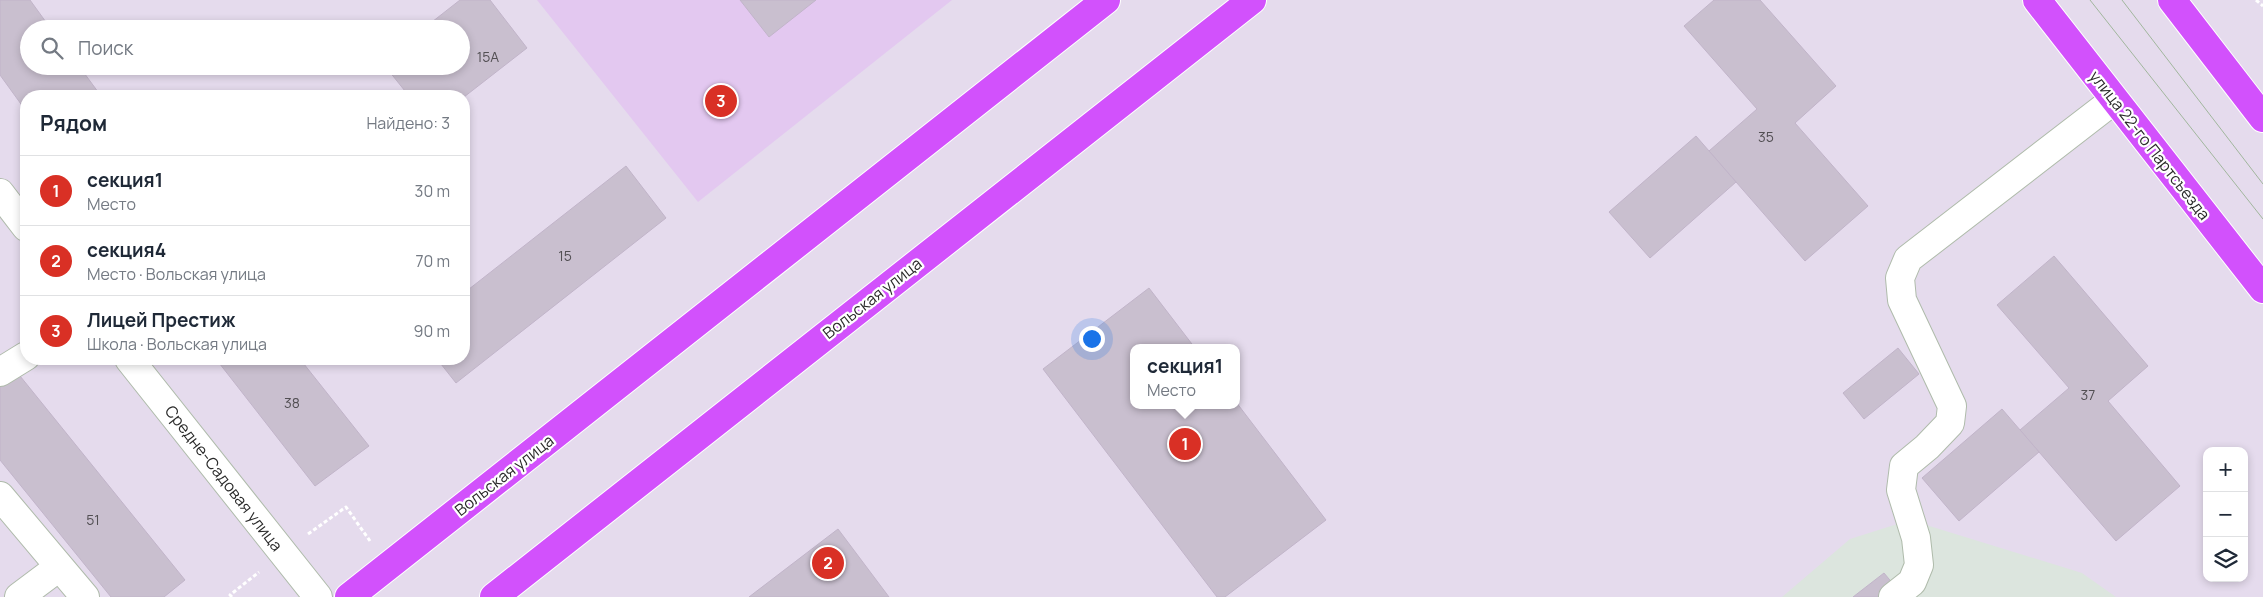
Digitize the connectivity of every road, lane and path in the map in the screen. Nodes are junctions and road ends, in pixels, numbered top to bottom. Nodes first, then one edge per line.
1 (1106, 0) edge
2 (1252, 0) edge
3 (2037, 0) edge
4 (2256, 0) edge
5 (2181, 6) edge
6 (2263, 6) edge
7 (2114, 100) junction
8 (2263, 118) edge
9 (0, 193) edge
10 (20, 219) edge
11 (2263, 289) edge
12 (20, 360) edge
13 (134, 365) edge
14 (0, 372) edge
15 (0, 496) edge
16 (282, 552) junction
17 (60, 567) junction
18 (388, 567) junction
19 (19, 597) edge
20 (85, 597) edge
21 (232, 597) edge
22 (318, 597) edge
23 (349, 597) edge
24 (494, 597) edge
25 (1893, 597) edge

1 - 18 main road, Вольская улица
2 - 24 main road, Вольская улица
3 - 7 main road, улица 22-го Партсъезда
4 - 6 path
5 - 8 main road
7 - 11 main road, улица 22-го Партсъезда
7 - 25 street
9 - 10 street
12 - 14 street
13 - 16 street, Средне-Садовая улица
15 - 17 street
16 - 18 path
16 - 21 path
16 - 22 street, Средне-Садовая улица
17 - 19 street
17 - 20 street
18 - 23 main road, Вольская улица

